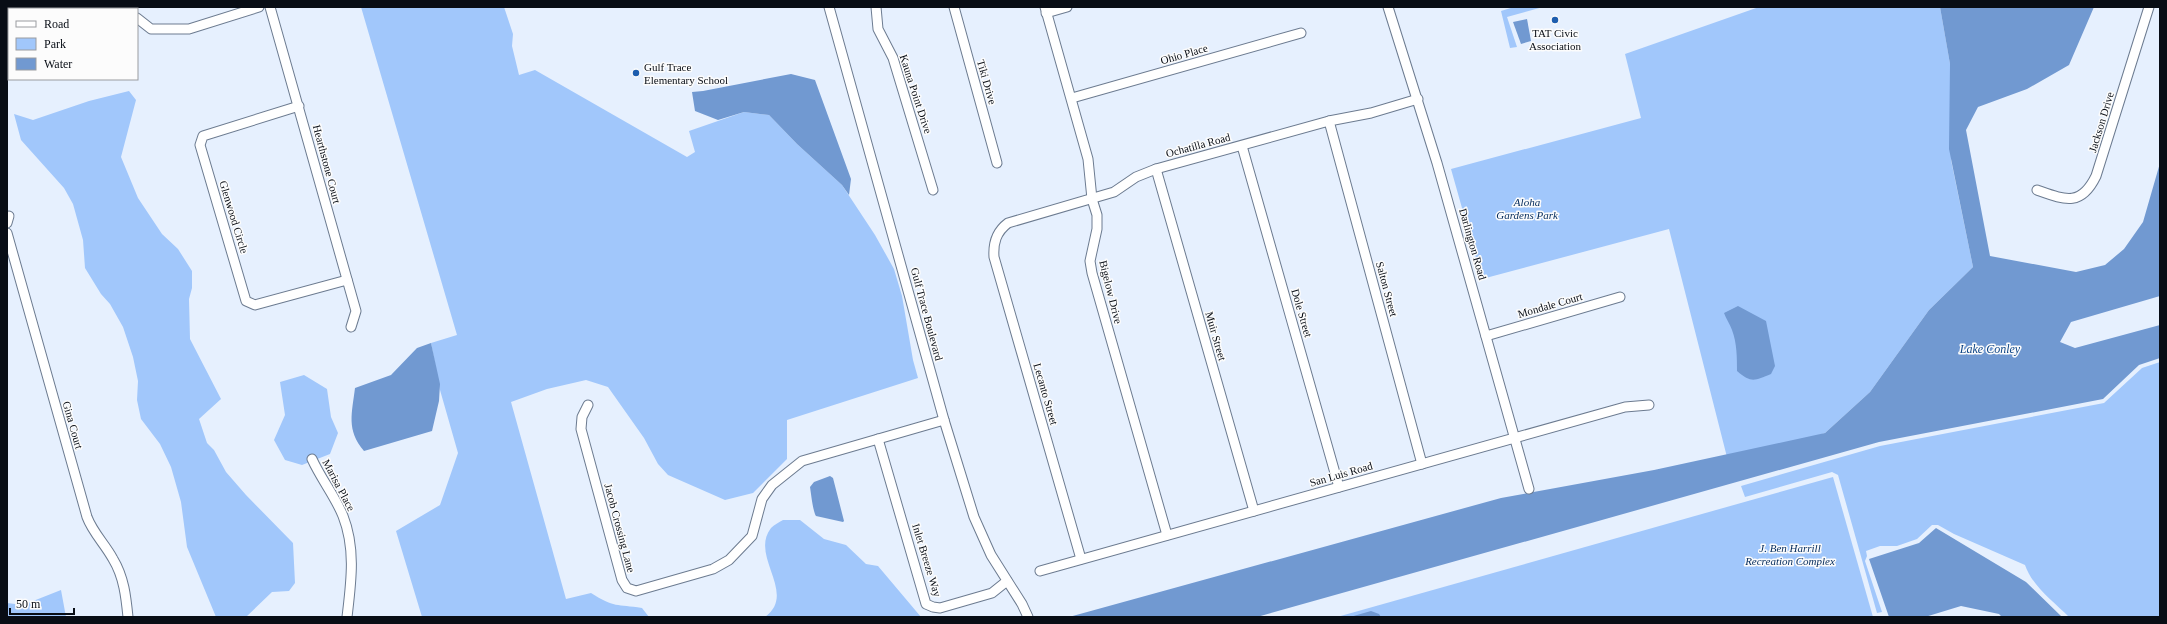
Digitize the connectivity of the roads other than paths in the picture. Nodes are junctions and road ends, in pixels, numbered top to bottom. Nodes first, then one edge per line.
1 (259, 7) edge
2 (270, 7) edge
3 (829, 7) edge
4 (876, 7) edge
5 (954, 7) edge
6 (1067, 7) edge
7 (1388, 7) edge
8 (2150, 7) edge
9 (1045, 10) edge
10 (138, 19) edge
11 (1301, 33) dead end
12 (1072, 98) junction
13 (1418, 99) junction
14 (299, 106) junction
15 (1329, 121) junction
16 (1242, 146) junction
17 (997, 163) dead end
18 (1156, 169) junction
19 (934, 190) dead end
20 (2037, 190) dead end
21 (1092, 199) junction
22 (7, 233) edge
23 (996, 236) joint
24 (347, 280) junction
25 (1620, 297) dead end
26 (351, 328) dead end
27 (1486, 336) junction
28 (588, 405) dead end
29 (1649, 405) dead end
30 (944, 420) junction
31 (1514, 438) junction
32 (878, 440) junction
33 (312, 459) dead end
34 (1422, 464) junction
35 (1339, 487) junction
36 (1530, 488) dead end
37 (1254, 511) junction
38 (1167, 535) junction
39 (1081, 559) junction
40 (1040, 571) dead end
41 (1007, 581) junction
42 (128, 617) edge
43 (347, 617) edge
44 (1028, 617) edge

1 - 10 street
2 - 14 street, Hearthstone Court
3 - 30 street, Gulf Trace Boulevard
4 - 19 street, Kauna Point Drive
5 - 17 street, Tiki Drive
6 - 9 street
7 - 13 street, Darlington Road
8 - 20 street, Jackson Drive
9 - 12 street, Bigelow Drive
11 - 12 street, Ohio Place
12 - 21 street, Bigelow Drive
13 - 15 street, Ochatilla Road
13 - 27 street, Darlington Road
14 - 24 street, Hearthstone Court
14 - 24 street, Glenwood Circle
15 - 16 street, Ochatilla Road
15 - 34 street, Salton Street
16 - 18 street, Ochatilla Road
16 - 35 street, Dole Street
18 - 21 street, Ochatilla Road
18 - 37 street, Muir Street
21 - 23 street, Ochatilla Road
21 - 38 street, Bigelow Drive
22 - 42 street, Gina Court
23 - 39 street, Lecanto Street
24 - 26 street, Hearthstone Court
25 - 27 street, Mondale Court
27 - 31 street, Darlington Road
28 - 32 street, Jacob Crossing Lane
29 - 31 street, San Luis Road
30 - 32 street, Jacob Crossing Lane
30 - 41 street, Gulf Trace Boulevard
31 - 34 street, San Luis Road
31 - 36 street, Darlington Road
32 - 41 street, Inlet Breeze Way
33 - 43 street, Marisa Place
34 - 35 street, San Luis Road
35 - 37 street, San Luis Road
37 - 38 street, San Luis Road
38 - 39 street, San Luis Road
39 - 40 street, San Luis Road
41 - 44 street, Gulf Trace Boulevard

